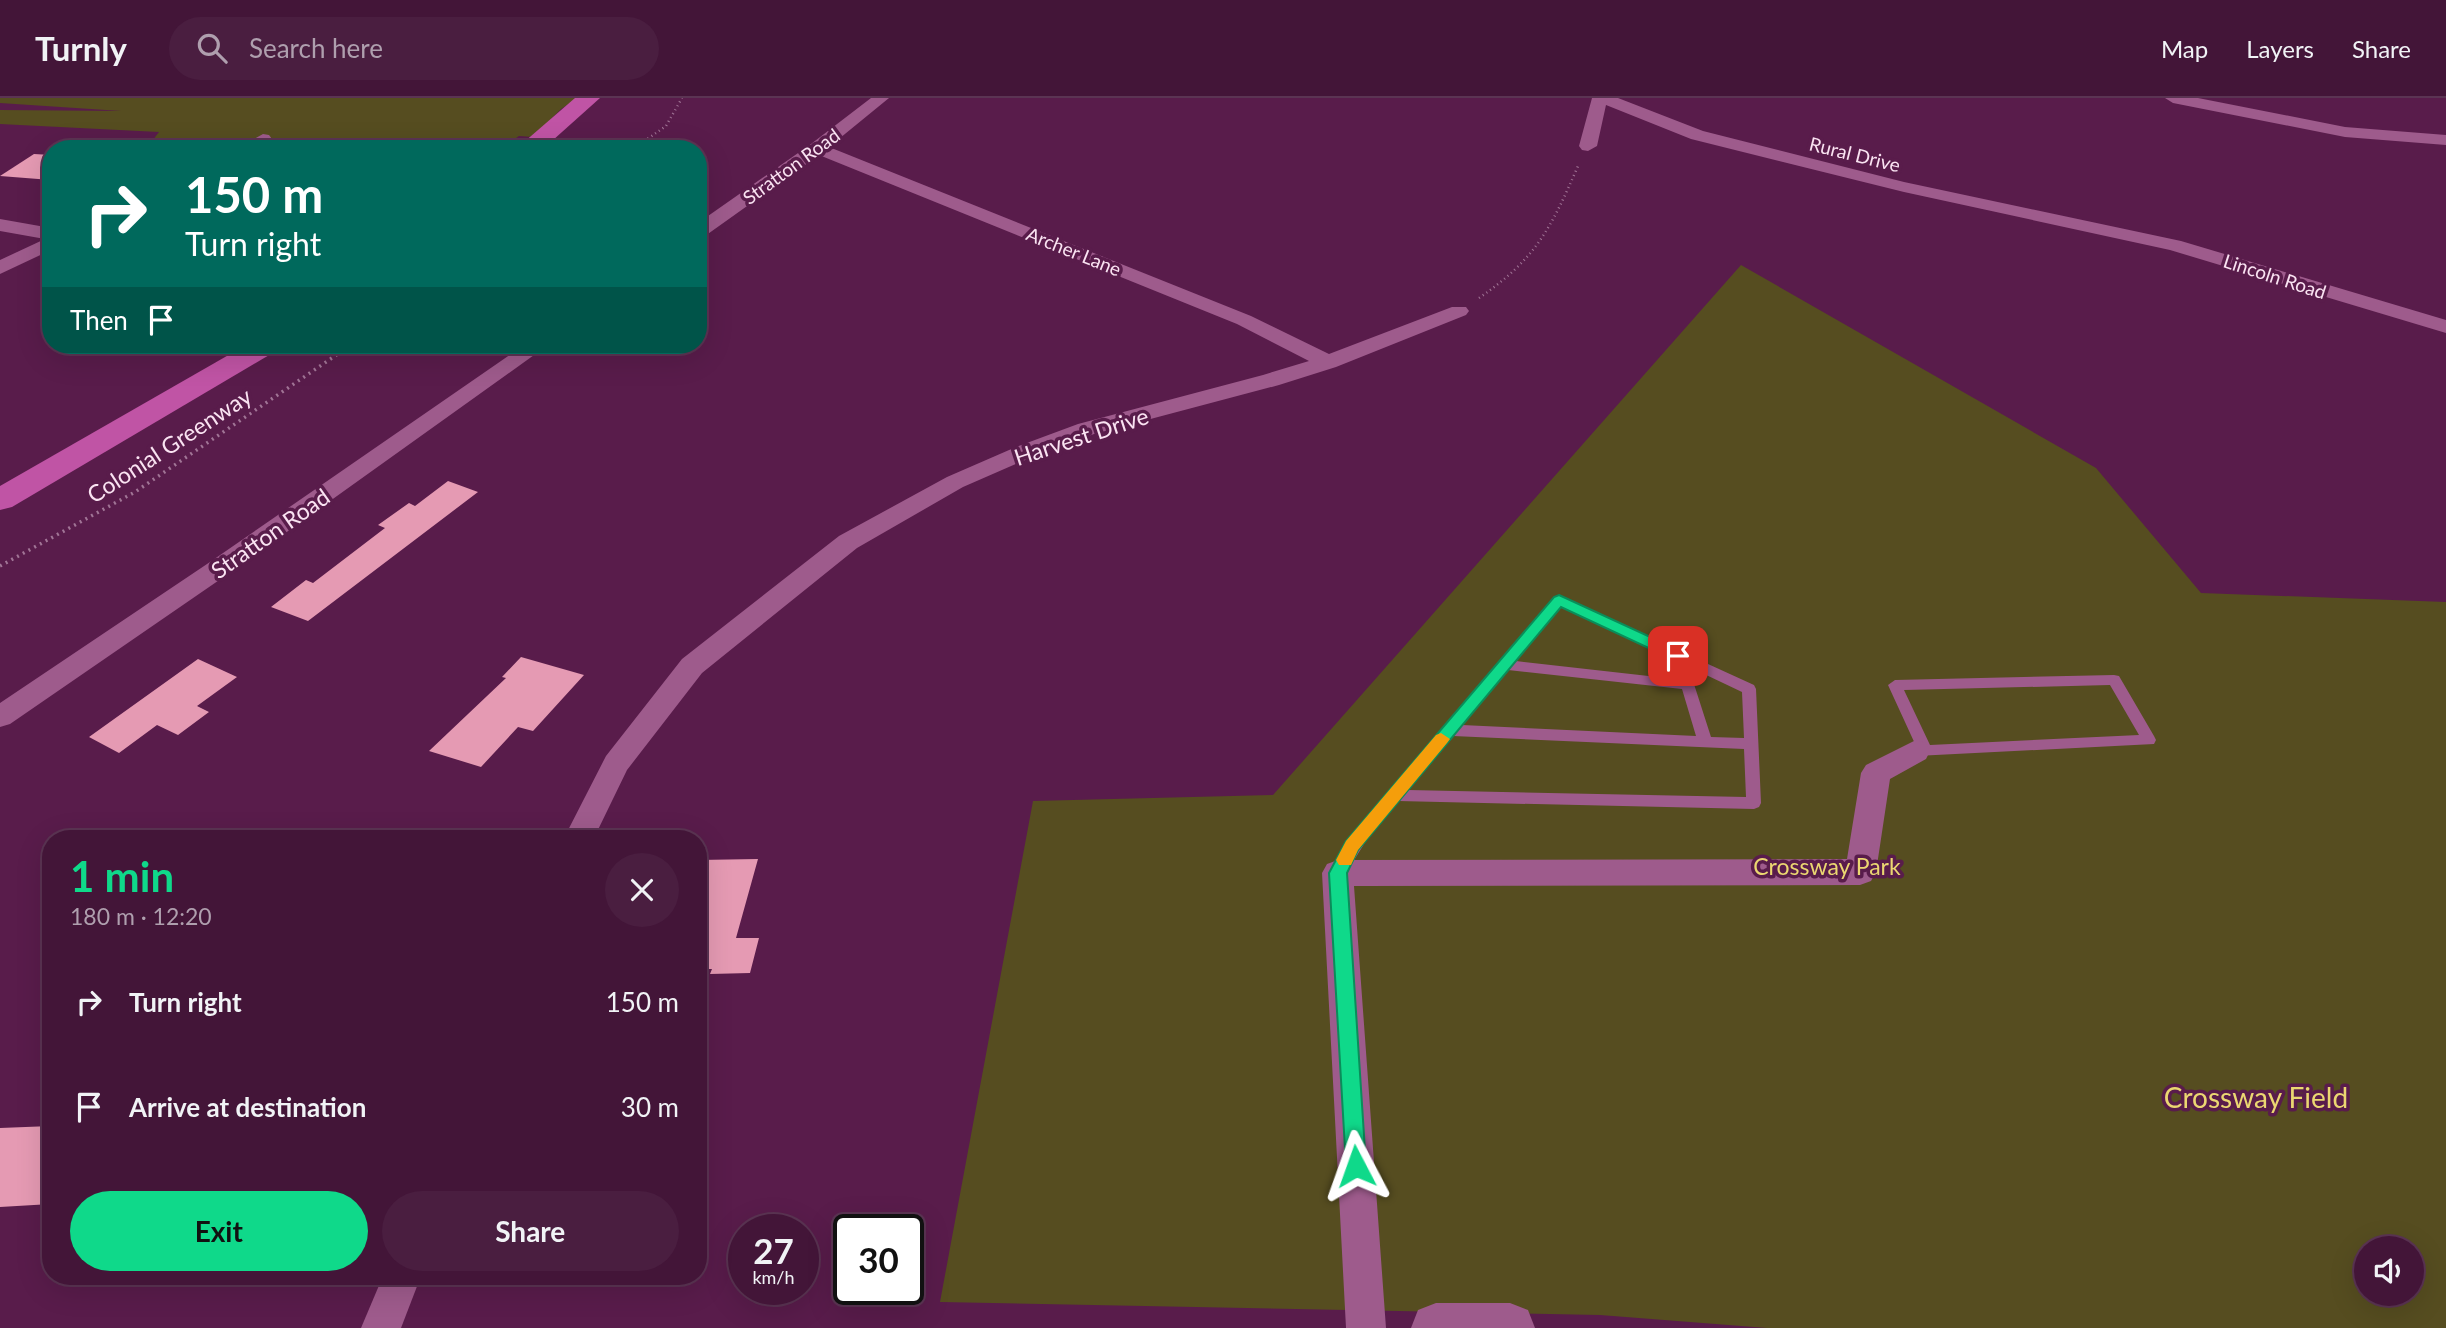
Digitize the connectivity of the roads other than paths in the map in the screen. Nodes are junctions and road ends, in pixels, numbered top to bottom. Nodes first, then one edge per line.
1 (589, 98) edge
2 (613, 98) edge
3 (881, 98) edge
4 (1601, 98) edge
5 (2173, 98) edge
6 (539, 140) edge
7 (564, 140) edge
8 (2446, 141) edge
9 (1588, 146) road end
10 (817, 148) junction
11 (0, 225) edge
12 (707, 226) edge
13 (2103, 229) joint
14 (42, 232) edge
15 (42, 247) edge
16 (0, 268) edge
17 (1459, 311) road end
18 (2446, 327) edge
19 (218, 354) edge
20 (251, 354) edge
21 (524, 354) edge
22 (1328, 362) junction
23 (123, 431) junction
24 (0, 479) edge
25 (0, 500) edge
26 (0, 513) edge
27 (1506, 665) junction
28 (0, 717) edge
29 (1449, 730) junction
30 (1705, 742) junction
31 (1751, 744) junction
32 (1921, 751) junction
33 (1394, 795) junction
34 (583, 830) edge
35 (1338, 873) junction
36 (398, 1285) edge
37 (381, 1328) edge
38 (1366, 1328) edge
39 (1436, 1328) edge
40 (1510, 1328) edge

1 - 6 highway
2 - 7 highway
3 - 10 street, Stratton Road
4 - 9 street
4 - 13 street, Rural Drive
5 - 8 street
10 - 12 street, Stratton Road
10 - 22 street, Archer Lane
11 - 14 street
13 - 18 street, Lincoln Road
15 - 16 street
17 - 22 street, Harvest Drive
19 - 24 highway
20 - 23 highway
21 - 28 street, Stratton Road
22 - 34 street, Harvest Drive
23 - 25 highway
23 - 26 highway
27 - 29 lane
27 - 30 lane
27 - 31 lane
29 - 30 lane
29 - 33 lane
30 - 31 lane
31 - 33 lane
32 - 32 lane
32 - 35 street
33 - 35 lane
35 - 38 street
36 - 37 street
39 - 40 street

